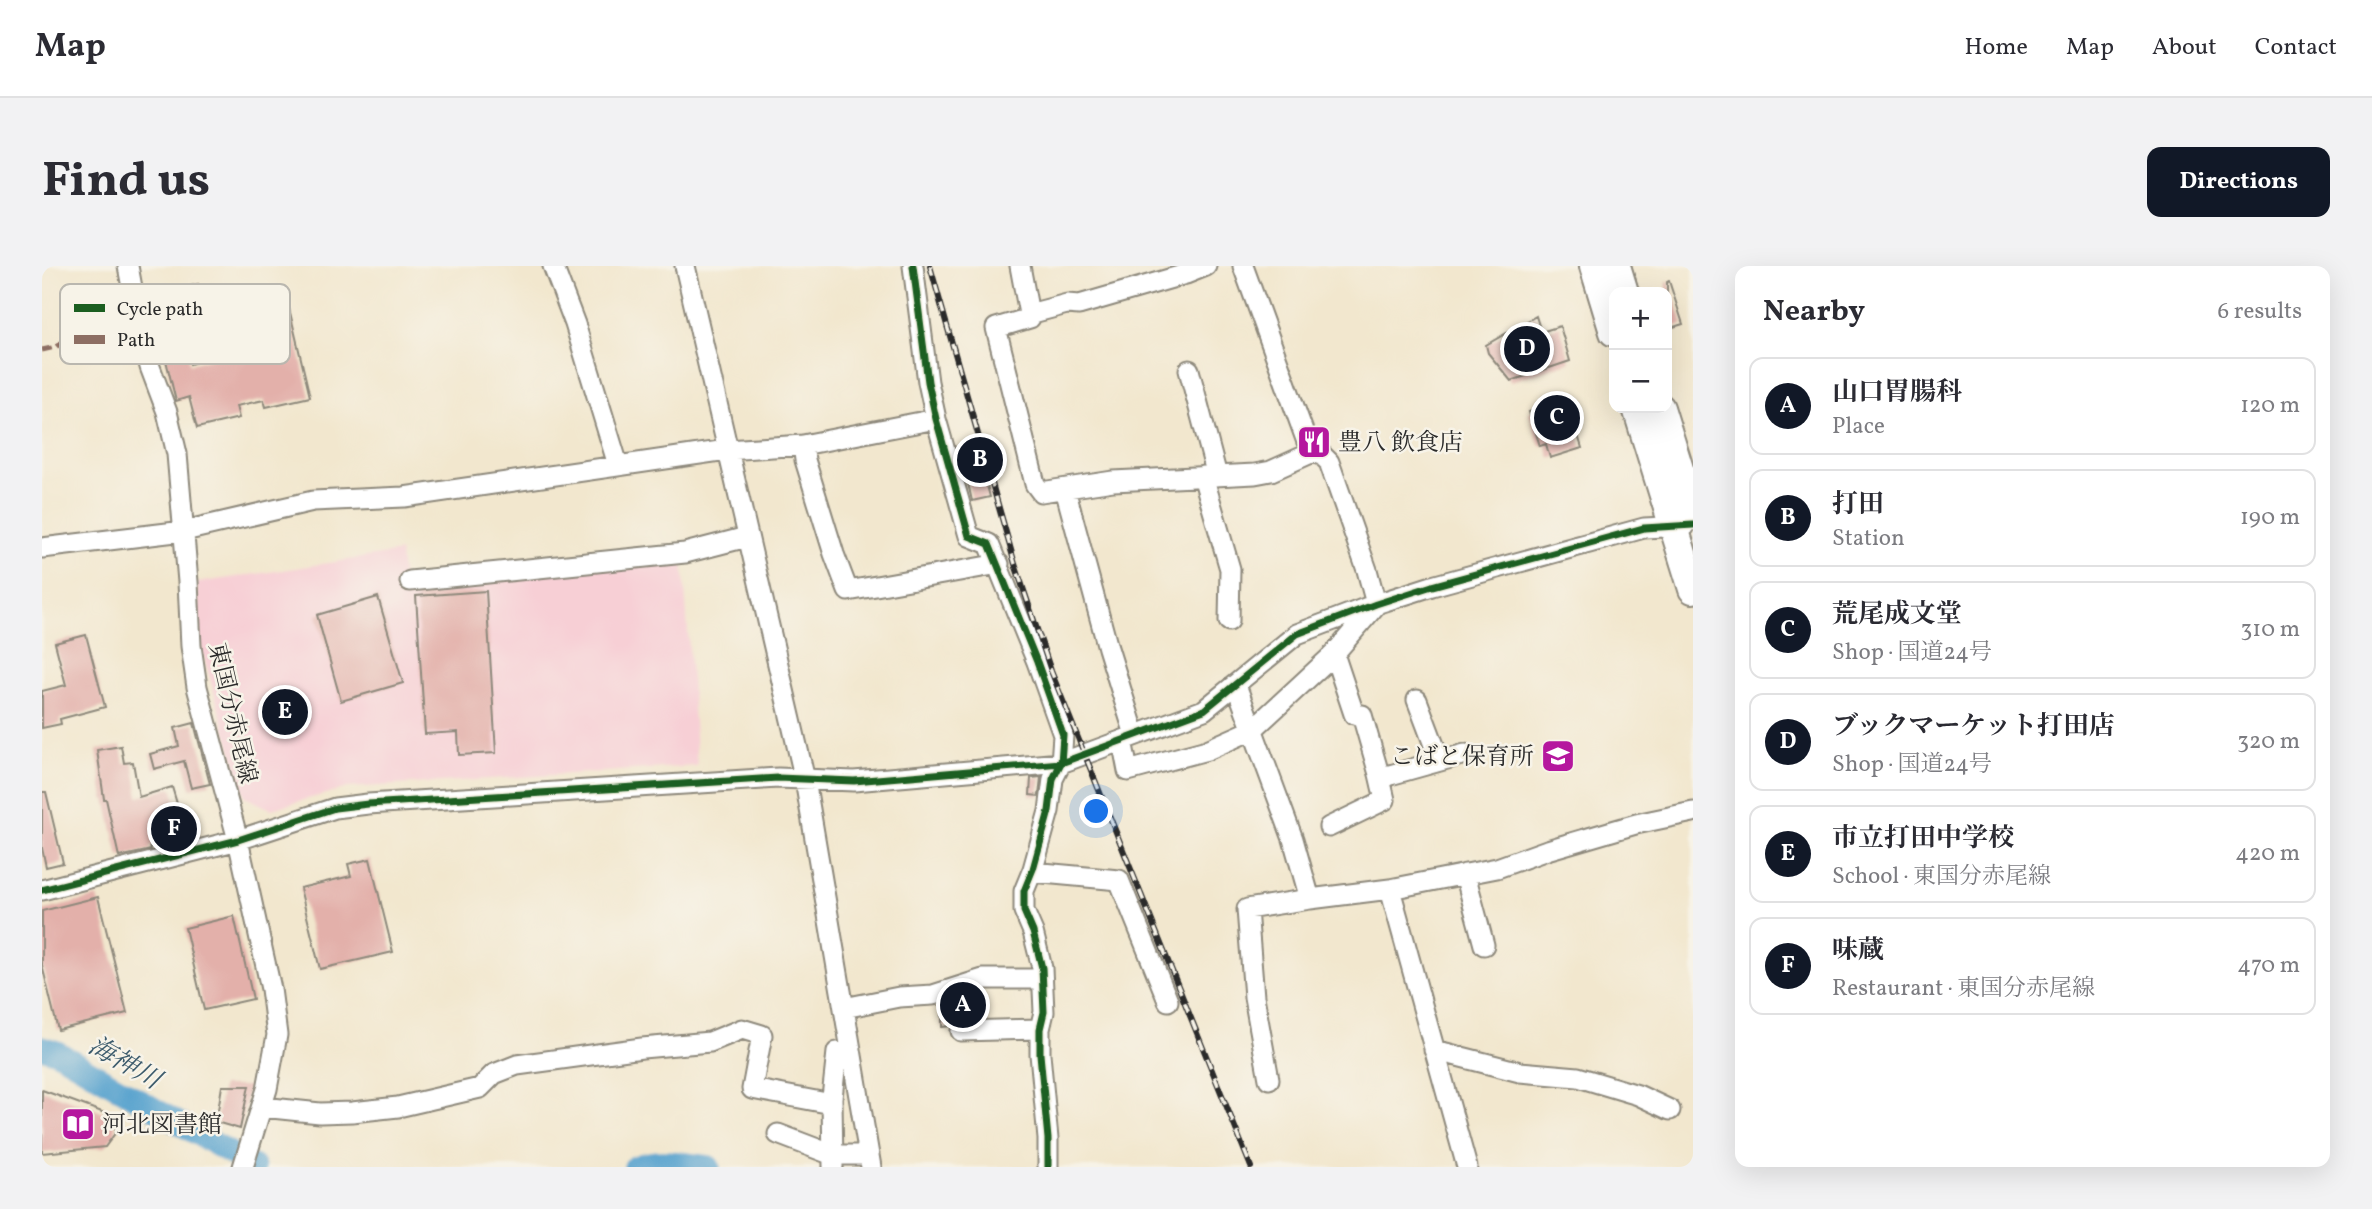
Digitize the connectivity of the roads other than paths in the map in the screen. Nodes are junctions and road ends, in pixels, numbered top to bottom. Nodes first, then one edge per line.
1 (128, 266) edge
2 (553, 266) edge
3 (685, 266) edge
4 (913, 266) edge
5 (1020, 266) edge
6 (1206, 266) edge
7 (1243, 266) edge
8 (1594, 266) edge
9 (1616, 266) edge
10 (131, 284) edge
11 (1622, 287) edge
12 (1029, 314) junction
13 (1609, 316) edge
14 (149, 364) edge
15 (1189, 370) dead end
16 (1639, 413) edge
17 (1661, 413) edge
18 (936, 419) junction
19 (803, 445) junction
20 (727, 450) junction
21 (1311, 453) junction
22 (618, 465) junction
23 (1210, 476) junction
24 (1065, 489) junction
25 (1686, 522) edge
26 (184, 531) junction
27 (747, 537) junction
28 (42, 548) edge
29 (999, 564) junction
30 (410, 581) dead end
31 (1693, 589) edge
32 (1376, 604) junction
33 (1229, 621) dead end
34 (1334, 654) junction
35 (1236, 685) junction
36 (1417, 699) dead end
37 (1252, 730) junction
38 (1128, 737) junction
39 (1465, 754) dead end
40 (1440, 761) junction
41 (1061, 763) junction
42 (1379, 774) junction
43 (805, 780) junction
44 (1693, 812) edge
45 (1329, 827) dead end
46 (238, 840) junction
47 (1032, 872) junction
48 (1465, 874) junction
49 (1390, 889) junction
50 (42, 890) edge
51 (1310, 899) junction
52 (1485, 945) dead end
53 (1042, 978) junction
54 (1168, 1001) dead end
55 (844, 1008) junction
56 (1040, 1029) junction
57 (961, 1031) dead end
58 (1434, 1049) junction
59 (838, 1052) dead end
60 (1269, 1079) dead end
61 (832, 1104) junction
62 (262, 1107) junction
63 (1670, 1110) dead end
64 (778, 1135) dead end
65 (833, 1161) edge
66 (870, 1161) edge
67 (243, 1167) edge
68 (1048, 1167) edge
69 (1467, 1167) edge

1 - 10 street, 東国分赤尾線
2 - 22 street
3 - 20 street
4 - 18 street
5 - 12 street
6 - 12 street
7 - 21 street
8 - 13 highway
9 - 11 highway
12 - 24 street
14 - 26 street, 東国分赤尾線
15 - 23 street
16 - 25 highway
17 - 25 highway
18 - 19 street
18 - 29 street
19 - 20 street
19 - 29 street
20 - 22 street
20 - 27 street
21 - 23 street
21 - 32 street
22 - 26 street
23 - 24 street
23 - 33 street
24 - 38 street
25 - 31 highway
25 - 32 street
26 - 28 street
26 - 46 street, 東国分赤尾線
27 - 30 street
27 - 43 street
29 - 41 street
32 - 34 street
32 - 35 street
34 - 37 street
34 - 42 street
35 - 37 street
35 - 38 street
36 - 40 street
37 - 38 street
37 - 51 street
38 - 41 street
39 - 40 street
40 - 42 street
41 - 43 street
41 - 47 street
42 - 45 street
43 - 46 street
43 - 55 street
44 - 48 street
46 - 50 street
46 - 62 street, 東国分赤尾線
47 - 53 street
47 - 54 street
48 - 49 street
48 - 52 street
49 - 51 street
49 - 58 street
51 - 60 street
53 - 55 street
53 - 56 street
55 - 66 street
56 - 57 street
56 - 68 street
58 - 63 street
58 - 69 street
59 - 61 street
61 - 62 street
61 - 65 street
62 - 67 street, 東国分赤尾線
64 - 65 street
65 - 66 street

